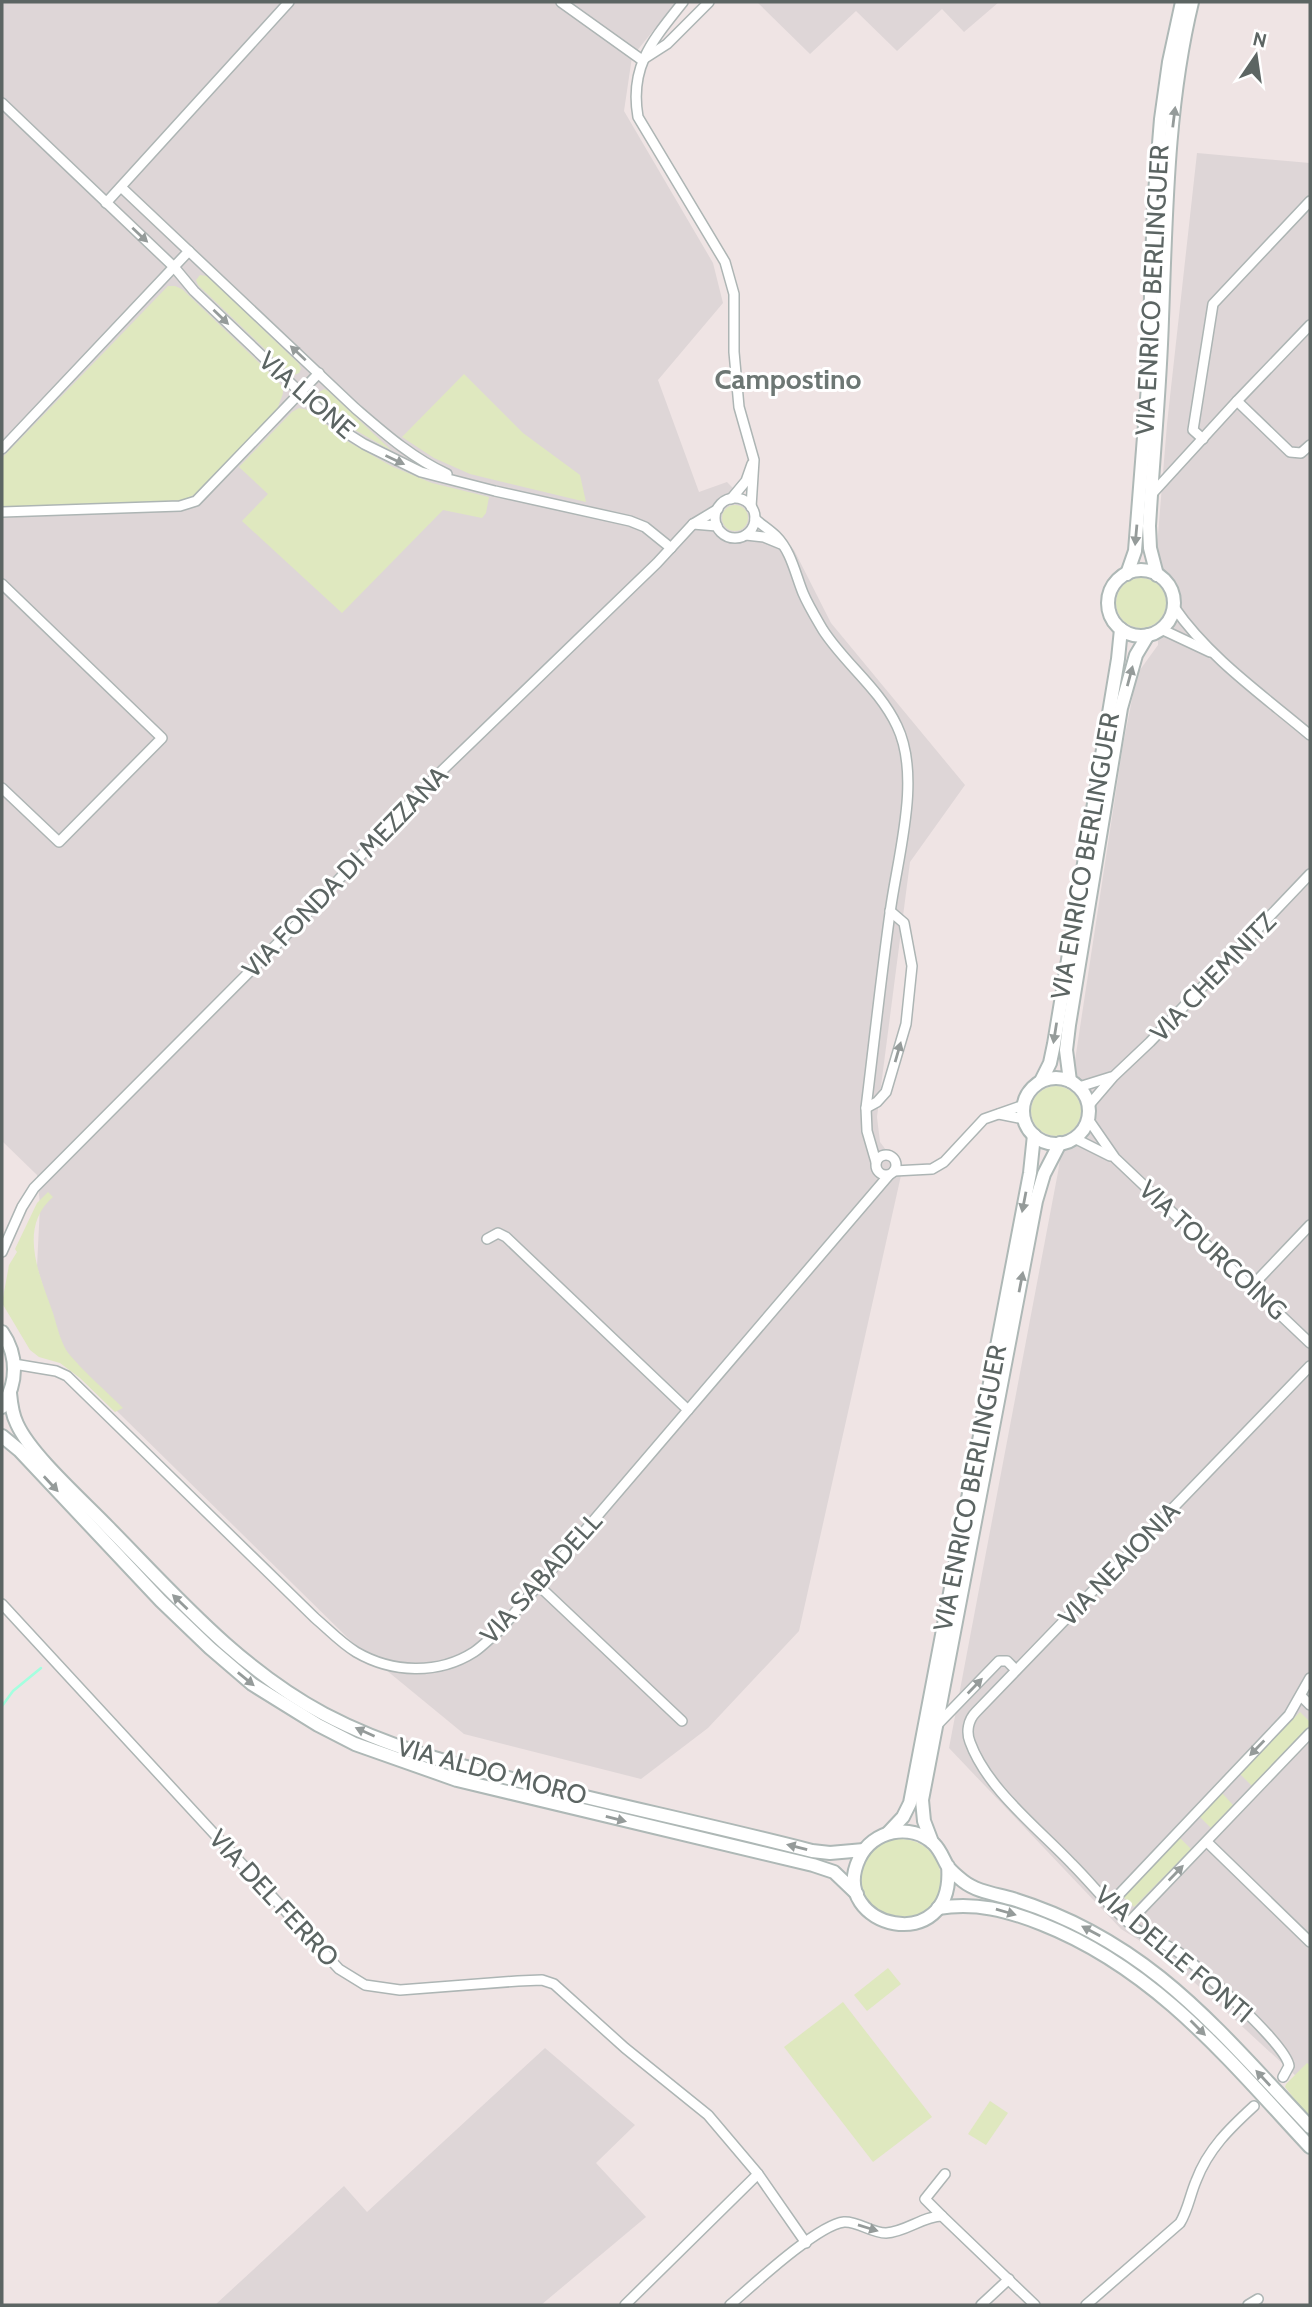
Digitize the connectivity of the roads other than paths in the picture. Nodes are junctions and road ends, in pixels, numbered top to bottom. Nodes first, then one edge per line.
1 (289, 2) edge
2 (561, 2) edge
3 (682, 2) edge
4 (709, 2) edge
5 (1187, 5) edge
6 (642, 60) junction
7 (2, 103) edge
8 (121, 187) junction
9 (1310, 201) edge
10 (106, 203) junction
11 (188, 251) junction
12 (174, 267) junction
13 (1310, 325) edge
14 (319, 373) junction
15 (300, 393) junction
16 (1237, 401) junction
17 (1203, 439) junction
18 (1310, 445) edge
19 (2, 449) edge
20 (754, 460) junction
21 (467, 483) junction
22 (1150, 496) junction
23 (731, 499) junction
24 (751, 507) junction
25 (718, 509) junction
26 (2, 512) edge
27 (755, 519) junction
28 (693, 524) junction
29 (718, 526) junction
30 (746, 535) junction
31 (782, 544) junction
32 (671, 548) junction
33 (1127, 574) junction
34 (1157, 575) junction
35 (2, 584) edge
36 (1174, 607) junction
37 (1121, 629) junction
38 (1161, 629) junction
39 (1148, 635) junction
40 (1218, 656) junction
41 (1310, 735) edge
42 (2, 788) edge
43 (1310, 874) edge
44 (890, 911) junction
45 (1113, 1077) junction
46 (1041, 1081) junction
47 (1074, 1084) junction
48 (1024, 1105) junction
49 (1089, 1105) junction
50 (866, 1108) junction
51 (998, 1114) junction
52 (1024, 1119) junction
53 (1088, 1119) junction
54 (1034, 1135) junction
55 (1074, 1138) junction
56 (1060, 1143) junction
57 (1115, 1158) junction
58 (878, 1163) junction
59 (893, 1169) junction
60 (874, 1190) junction
61 (1310, 1226) edge
62 (6, 1229) edge
63 (487, 1239) dead end
64 (2, 1252) edge
65 (1251, 1287) junction
66 (2, 1332) edge
67 (1310, 1343) edge
68 (14, 1364) junction
69 (1310, 1366) edge
70 (10, 1393) junction
71 (2, 1407) edge
72 (688, 1410) junction
73 (2, 1436) edge
74 (538, 1585) junction
75 (2, 1604) edge
76 (1016, 1670) junction
77 (1310, 1678) edge
78 (1301, 1696) junction
79 (1310, 1705) edge
80 (682, 1721) dead end
81 (936, 1726) junction
82 (1310, 1733) edge
83 (988, 1773) joint
84 (888, 1833) junction
85 (932, 1842) junction
86 (1207, 1842) junction
87 (864, 1850) junction
88 (948, 1866) junction
89 (857, 1894) junction
90 (1109, 1905) junction
91 (939, 1908) junction
92 (1129, 1922) junction
93 (1310, 1942) edge
94 (1283, 2077) dead end
95 (1254, 2106) dead end
96 (1310, 2127) edge
97 (1310, 2147) edge
98 (758, 2174) junction
99 (945, 2174) dead end
100 (943, 2216) junction
101 (806, 2243) junction
102 (1009, 2278) junction
103 (1258, 2299) dead end
104 (625, 2305) edge
105 (730, 2305) edge
106 (981, 2305) edge
107 (1035, 2305) edge
108 (1086, 2305) edge
109 (1248, 2305) edge

1 - 8 street
2 - 6 street
3 - 6 street
4 - 6 street
22 -> 5 main road, VIA ENRICO BERLINGUER
5 -> 33 main road, VIA ENRICO BERLINGUER
6 - 20 street
7 - 10 street, VIA LIONE
8 - 10 street
8 - 11 street, VIA LIONE
9 - 17 street
10 -> 12 street, VIA LIONE
11 - 12 street
14 -> 11 street, VIA LIONE
12 -> 15 street, VIA LIONE
12 - 19 street
13 - 16 street
14 - 15 street
14 - 21 street, VIA LIONE
15 -> 21 street, VIA LIONE
15 - 26 street
16 - 17 street
16 - 18 street
17 - 22 street
20 - 23 street
20 - 24 street
21 - 32 street, VIA LIONE
22 - 34 main road, VIA ENRICO BERLINGUER
23 - 24 street
23 - 25 street
24 - 27 street
25 - 28 street, VIA FONDA DI MEZZANA
25 - 29 street
27 - 30 street
27 - 31 street
28 - 29 street
28 - 32 street, VIA FONDA DI MEZZANA
29 - 30 street
30 - 31 street
31 - 44 street
32 - 62 street, VIA FONDA DI MEZZANA
33 - 34 main road
33 - 37 main road, VIA ENRICO BERLINGUER
34 - 36 main road, VIA ENRICO BERLINGUER
35 - 42 street
36 - 38 main road
36 - 40 street
37 - 39 main road
37 -> 46 main road, VIA ENRICO BERLINGUER
38 - 39 main road
38 - 40 street
47 -> 39 main road, VIA ENRICO BERLINGUER
40 - 41 street
43 - 45 street, VIA CHEMNITZ
44 - 50 street
50 -> 44 street
45 - 47 street, VIA CHEMNITZ
45 - 49 street, VIA CHEMNITZ
46 - 47 main road
46 - 48 main road, VIA ENRICO BERLINGUER
47 - 49 main road, VIA ENRICO BERLINGUER
48 - 51 street
48 - 52 main road
49 - 53 main road
50 - 58 street
51 - 52 street
51 - 59 street
52 - 54 main road
53 - 55 main road
53 - 57 street, VIA TOURCOING
54 - 56 main road
54 -> 84 main road, VIA ENRICO BERLINGUER
55 - 56 main road
55 - 57 street, VIA TOURCOING
81 -> 56 main road, VIA ENRICO BERLINGUER
57 - 65 street, VIA TOURCOING
58 - 59 street
58 - 59 street
58 - 60 street
59 - 60 street, VIA SABADELL
60 - 72 street, VIA SABADELL
61 - 65 street
62 - 64 street
63 - 72 street
65 - 67 street, VIA TOURCOING
66 - 68 main road, VIA ALDO MORO
68 - 70 main road, VIA ALDO MORO
68 - 74 street, VIA SABADELL
69 - 76 street, VIA NEAIONIA
70 - 71 main road, VIA ALDO MORO
87 -> 70 main road, VIA ALDO MORO
72 - 74 street, VIA SABADELL
73 -> 89 main road, VIA ALDO MORO
74 - 80 street
75 - 98 street, VIA DEL FERRO
81 -> 76 street
76 - 83 street, VIA NEAIONIA
77 - 78 street
78 - 79 street
78 -> 90 street
81 - 85 main road, VIA ENRICO BERLINGUER
82 - 86 street
83 - 90 street, VIA DELLE FONTI
84 - 85 main road
84 - 87 main road
85 - 88 main road
92 -> 86 street
86 - 93 street
87 - 89 main road
88 - 91 main road
96 -> 88 main road
89 - 91 main road
90 - 92 street, VIA DELLE FONTI
91 -> 97 main road
92 - 94 street, VIA DELLE FONTI
95 - 108 street
98 - 101 street, VIA DEL FERRO
98 - 104 street
99 - 100 street
101 -> 100 street
100 - 102 street
101 - 105 street
102 - 106 street
102 - 107 street
103 - 109 street

